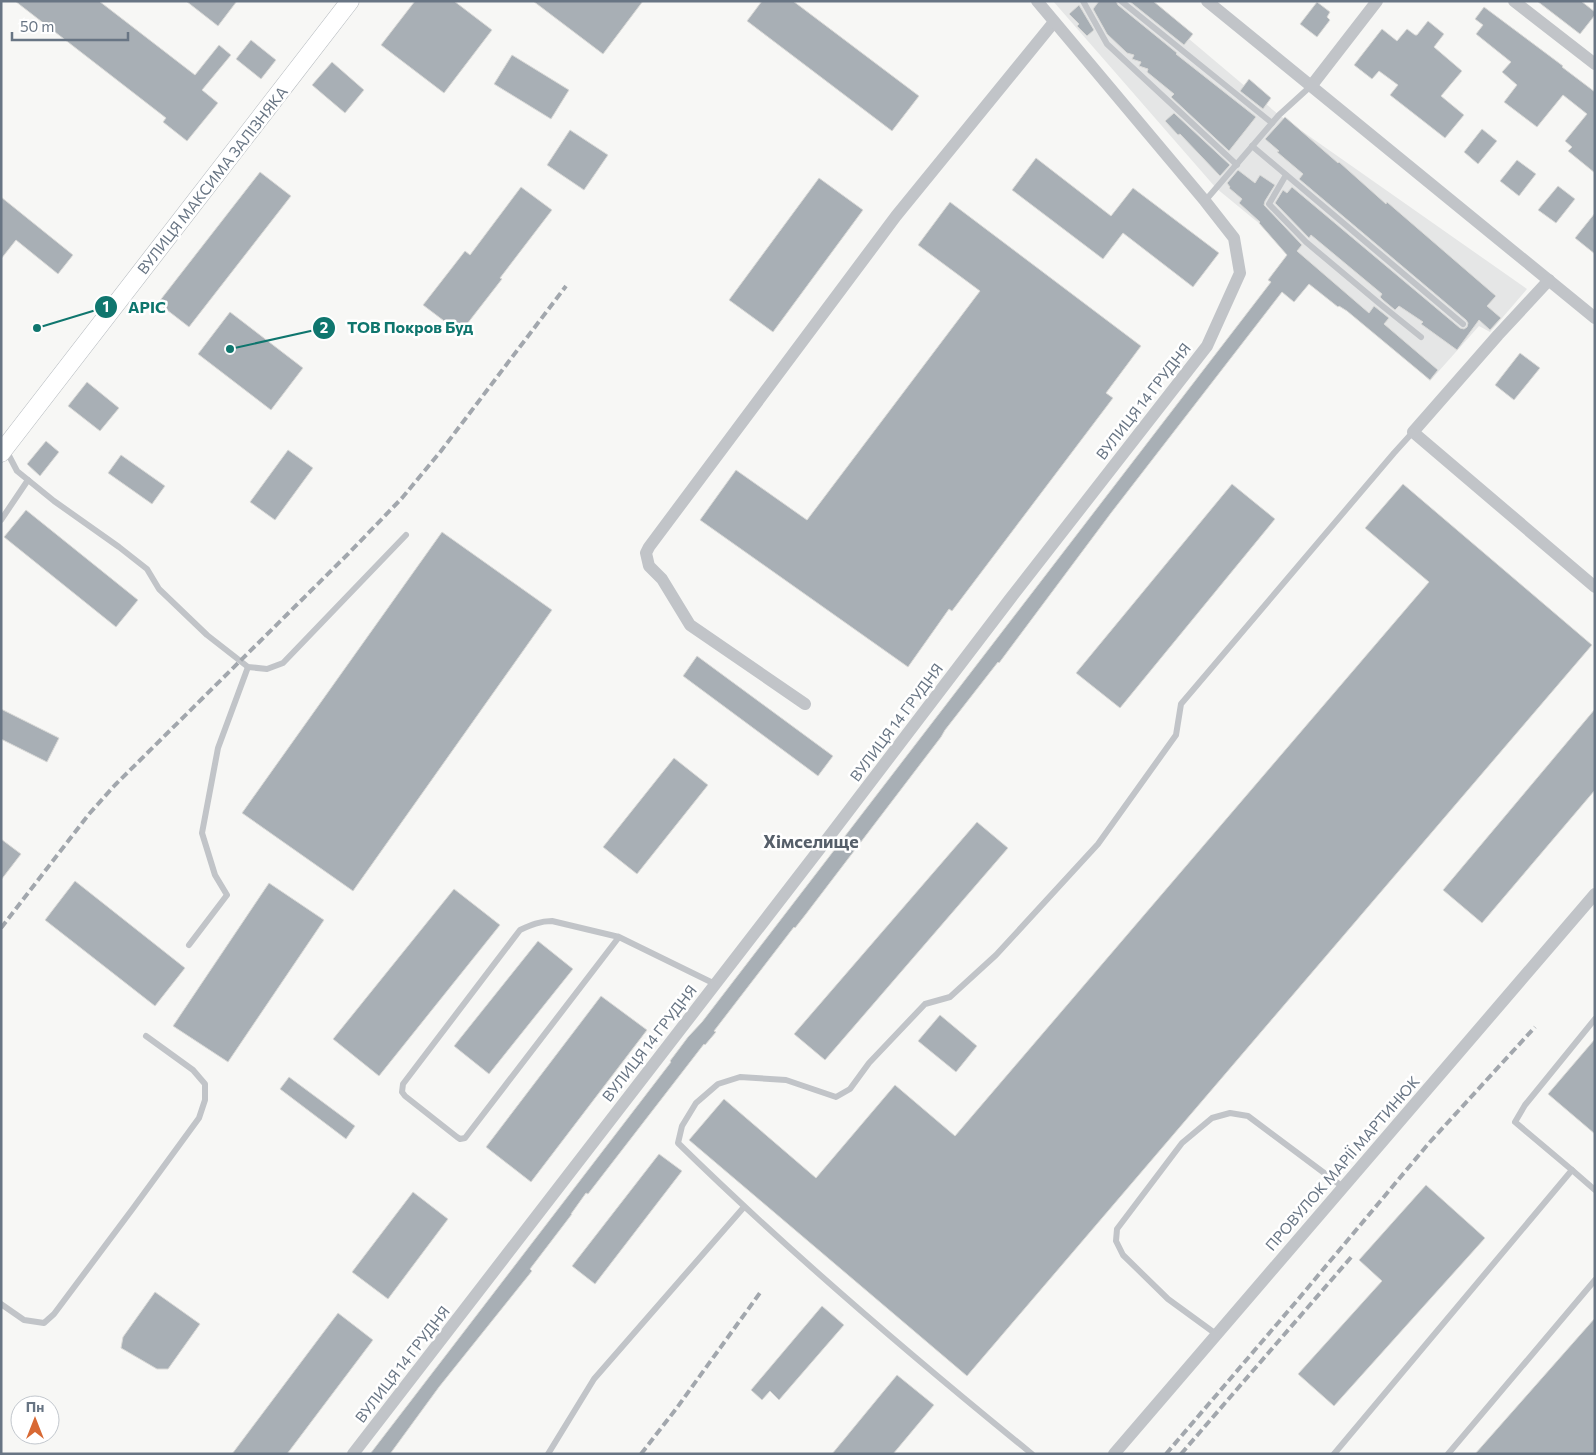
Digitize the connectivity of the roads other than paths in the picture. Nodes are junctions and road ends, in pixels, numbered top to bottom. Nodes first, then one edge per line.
1 (350, 1) edge
2 (1036, 1) edge
3 (1083, 1) edge
4 (1121, 1) edge
5 (1208, 1) edge
6 (1377, 1) edge
7 (1514, 1) edge
8 (1054, 22) junction
9 (1595, 64) edge
10 (1312, 85) junction
11 (1272, 123) junction
12 (1252, 146) junction
13 (1236, 165) junction
14 (1286, 175) junction
15 (1205, 201) junction
16 (1549, 280) junction
17 (1595, 318) edge
18 (1463, 324) dead end
19 (1421, 337) dead end
20 (1413, 432) junction
21 (3, 451) edge
22 (28, 480) junction
23 (1, 520) edge
24 (406, 536) dead end
25 (1595, 587) edge
26 (248, 667) junction
27 (805, 704) dead end
28 (1595, 894) edge
29 (618, 937) junction
30 (190, 945) dead end
31 (715, 984) junction
32 (1595, 1019) edge
33 (146, 1036) dead end
34 (1572, 1170) junction
35 (1343, 1187) junction
36 (1595, 1190) edge
37 (744, 1207) junction
38 (1595, 1280) edge
39 (1, 1304) edge
40 (1216, 1334) junction
41 (353, 1454) edge
42 (548, 1454) edge
43 (1032, 1454) edge
44 (1114, 1454) edge
45 (1334, 1454) edge
46 (1448, 1454) edge

1 - 21 street, ВУЛИЦЯ МАКСИМА ЗАЛІЗНЯКА
2 - 8 street, ВУЛИЦЯ 14 ГРУДНЯ
3 - 13 lane
4 - 11 lane
5 - 10 street
6 - 10 street
7 - 9 street
8 - 15 street, ВУЛИЦЯ 14 ГРУДНЯ
8 - 27 street
10 - 11 lane
10 - 16 street
11 - 12 lane
12 - 13 lane
12 - 14 lane
13 - 15 lane
14 - 18 lane
14 - 19 lane
15 - 31 street, ВУЛИЦЯ 14 ГРУДНЯ
16 - 17 street
16 - 20 street
20 - 25 street
20 - 37 lane
21 - 22 lane
22 - 23 lane
22 - 26 lane
24 - 26 lane
26 - 30 lane
28 - 35 street, ПРОВУЛОК МАРІЇ МАРТИНЮК
29 - 29 lane
29 - 31 lane
31 - 41 street, ВУЛИЦЯ 14 ГРУДНЯ
32 - 34 lane
33 - 39 lane
34 - 36 lane
34 - 45 lane
35 - 40 street, ПРОВУЛОК МАРІЇ МАРТИНЮК
35 - 40 lane
37 - 42 lane
37 - 43 lane
38 - 46 lane
40 - 44 street, ПРОВУЛОК МАРІЇ МАРТИНЮК

